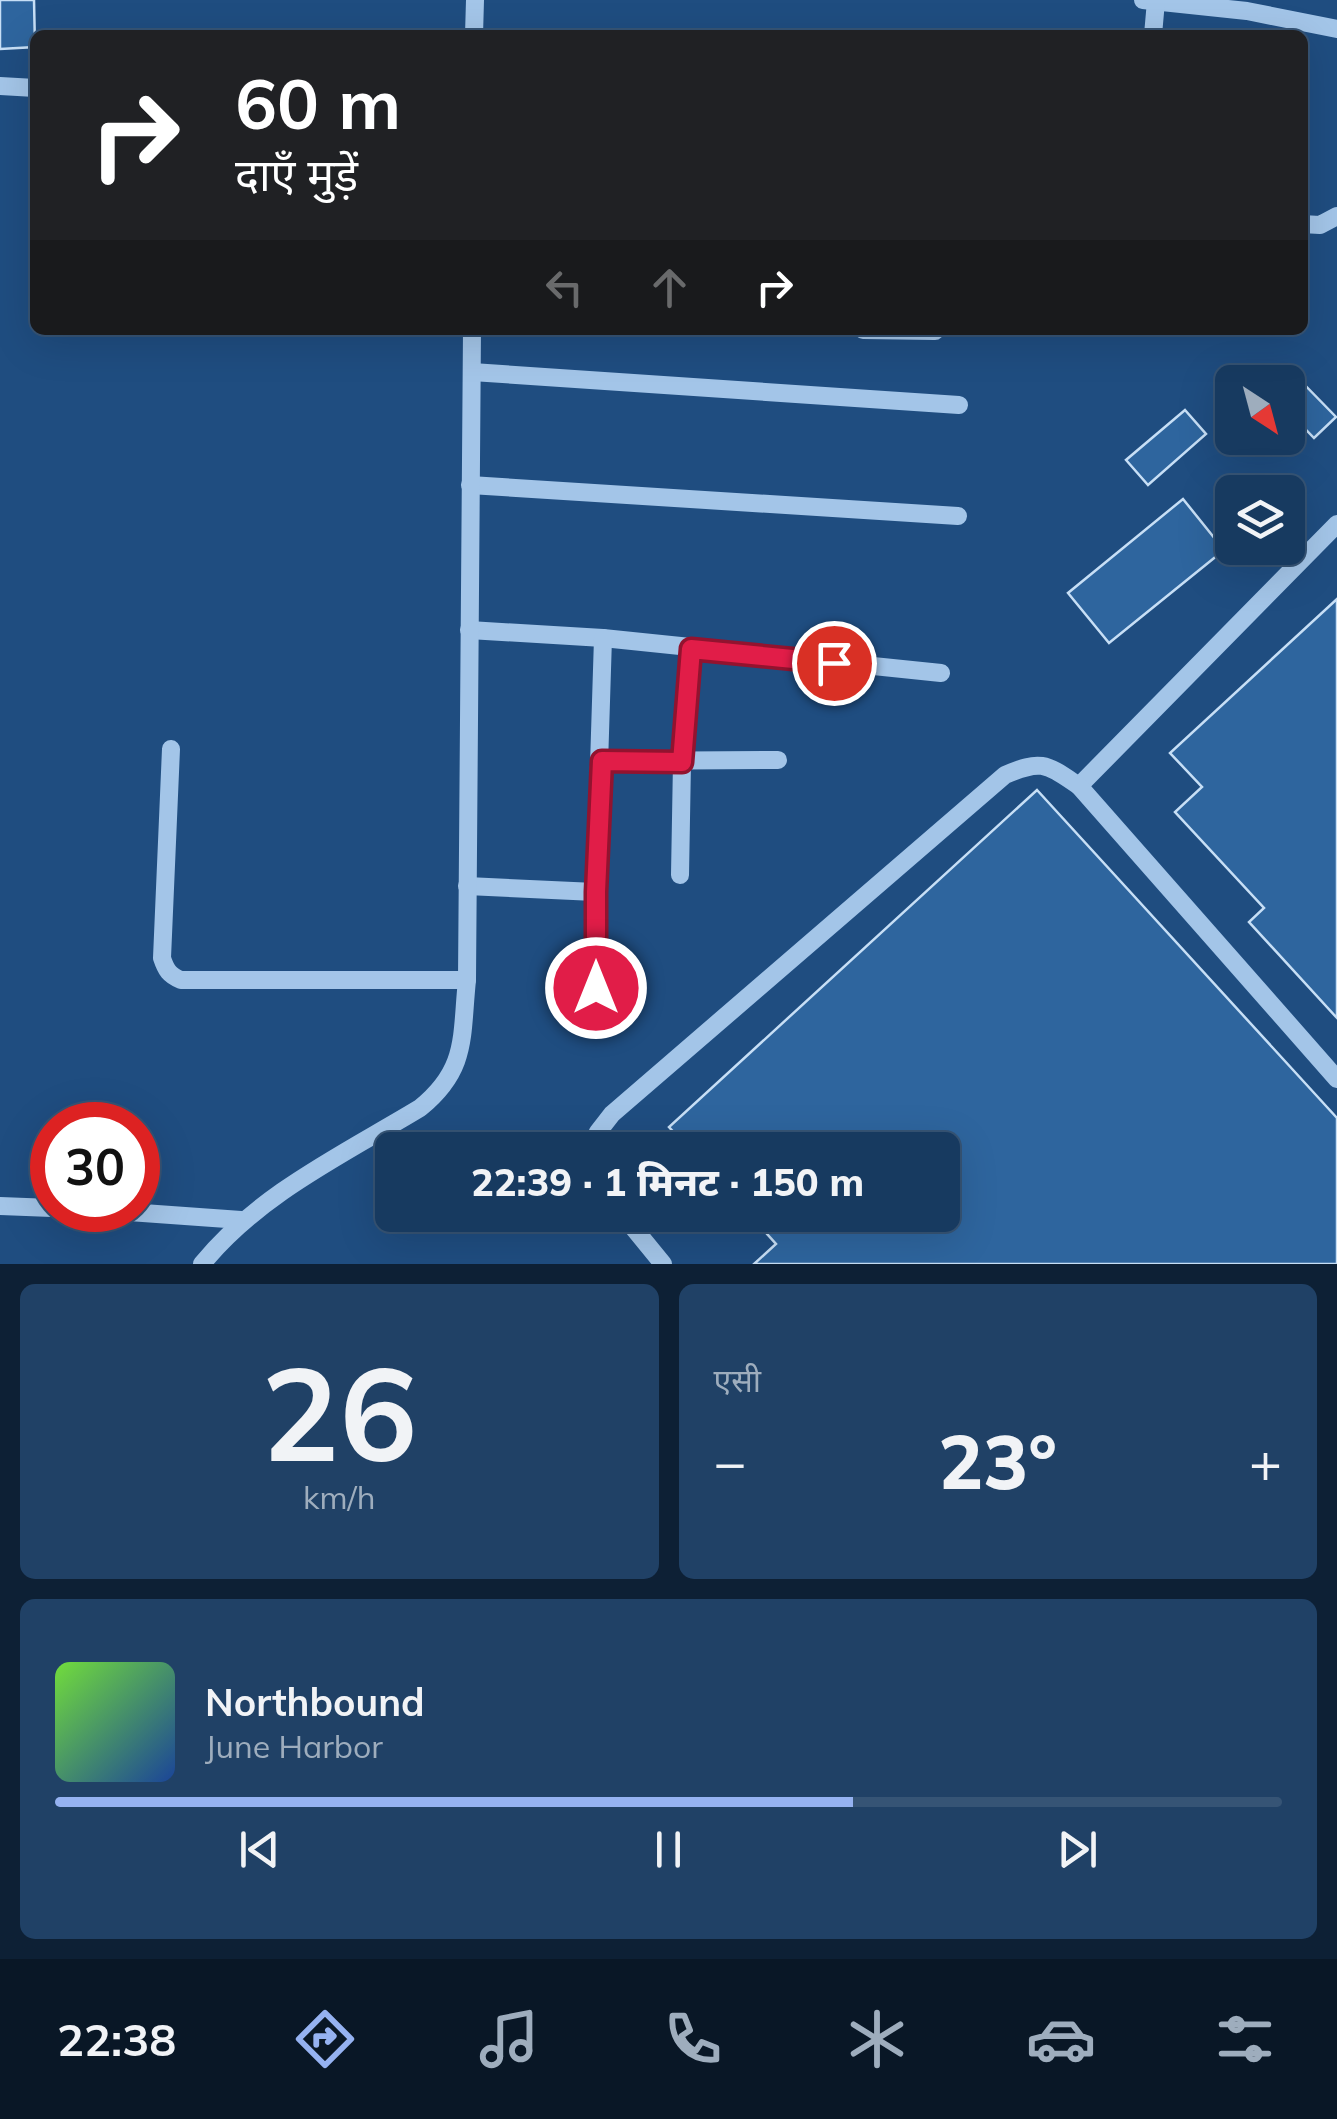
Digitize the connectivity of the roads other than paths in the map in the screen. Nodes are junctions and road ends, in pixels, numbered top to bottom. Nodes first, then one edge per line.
1 (475, 0) edge
2 (1143, 0) edge
3 (1156, 1) edge
4 (1337, 29) edge
5 (474, 30) edge
6 (1153, 30) edge
7 (0, 86) edge
8 (30, 88) edge
9 (1337, 216) edge
10 (1308, 225) edge
11 (472, 335) edge
12 (472, 372) junction
13 (958, 405) dead end
14 (470, 485) junction
15 (958, 516) dead end
16 (1337, 524) edge
17 (470, 630) junction
18 (602, 638) junction
19 (691, 649) junction
20 (941, 673) dead end
21 (171, 749) dead end
22 (778, 760) dead end
23 (602, 761) junction
24 (682, 762) junction
25 (1078, 786) junction
26 (680, 875) dead end
27 (467, 886) junction
28 (596, 892) junction
29 (467, 980) junction
30 (596, 988) dead end
31 (1337, 1079) edge
32 (598, 1132) edge
33 (0, 1206) edge
34 (30, 1207) edge
35 (160, 1214) edge
36 (242, 1220) junction
37 (636, 1232) edge
38 (202, 1264) edge
39 (663, 1264) edge

1 - 5 street
2 - 3 street
3 - 4 street
3 - 6 street
7 - 8 street
9 - 10 street
11 - 12 street
12 - 13 street
12 - 14 street
14 - 15 street
14 - 17 street
16 - 25 street
17 - 18 street
17 - 27 street
18 - 19 street
18 - 23 street
19 - 20 street
19 - 24 street
21 - 29 street
22 - 24 street
23 - 24 street
23 - 28 street
24 - 26 street
25 - 31 street
25 - 32 street
27 - 28 street
27 - 29 street
28 - 30 street
29 - 36 street
33 - 34 street
35 - 36 street
36 - 38 street
37 - 39 street

